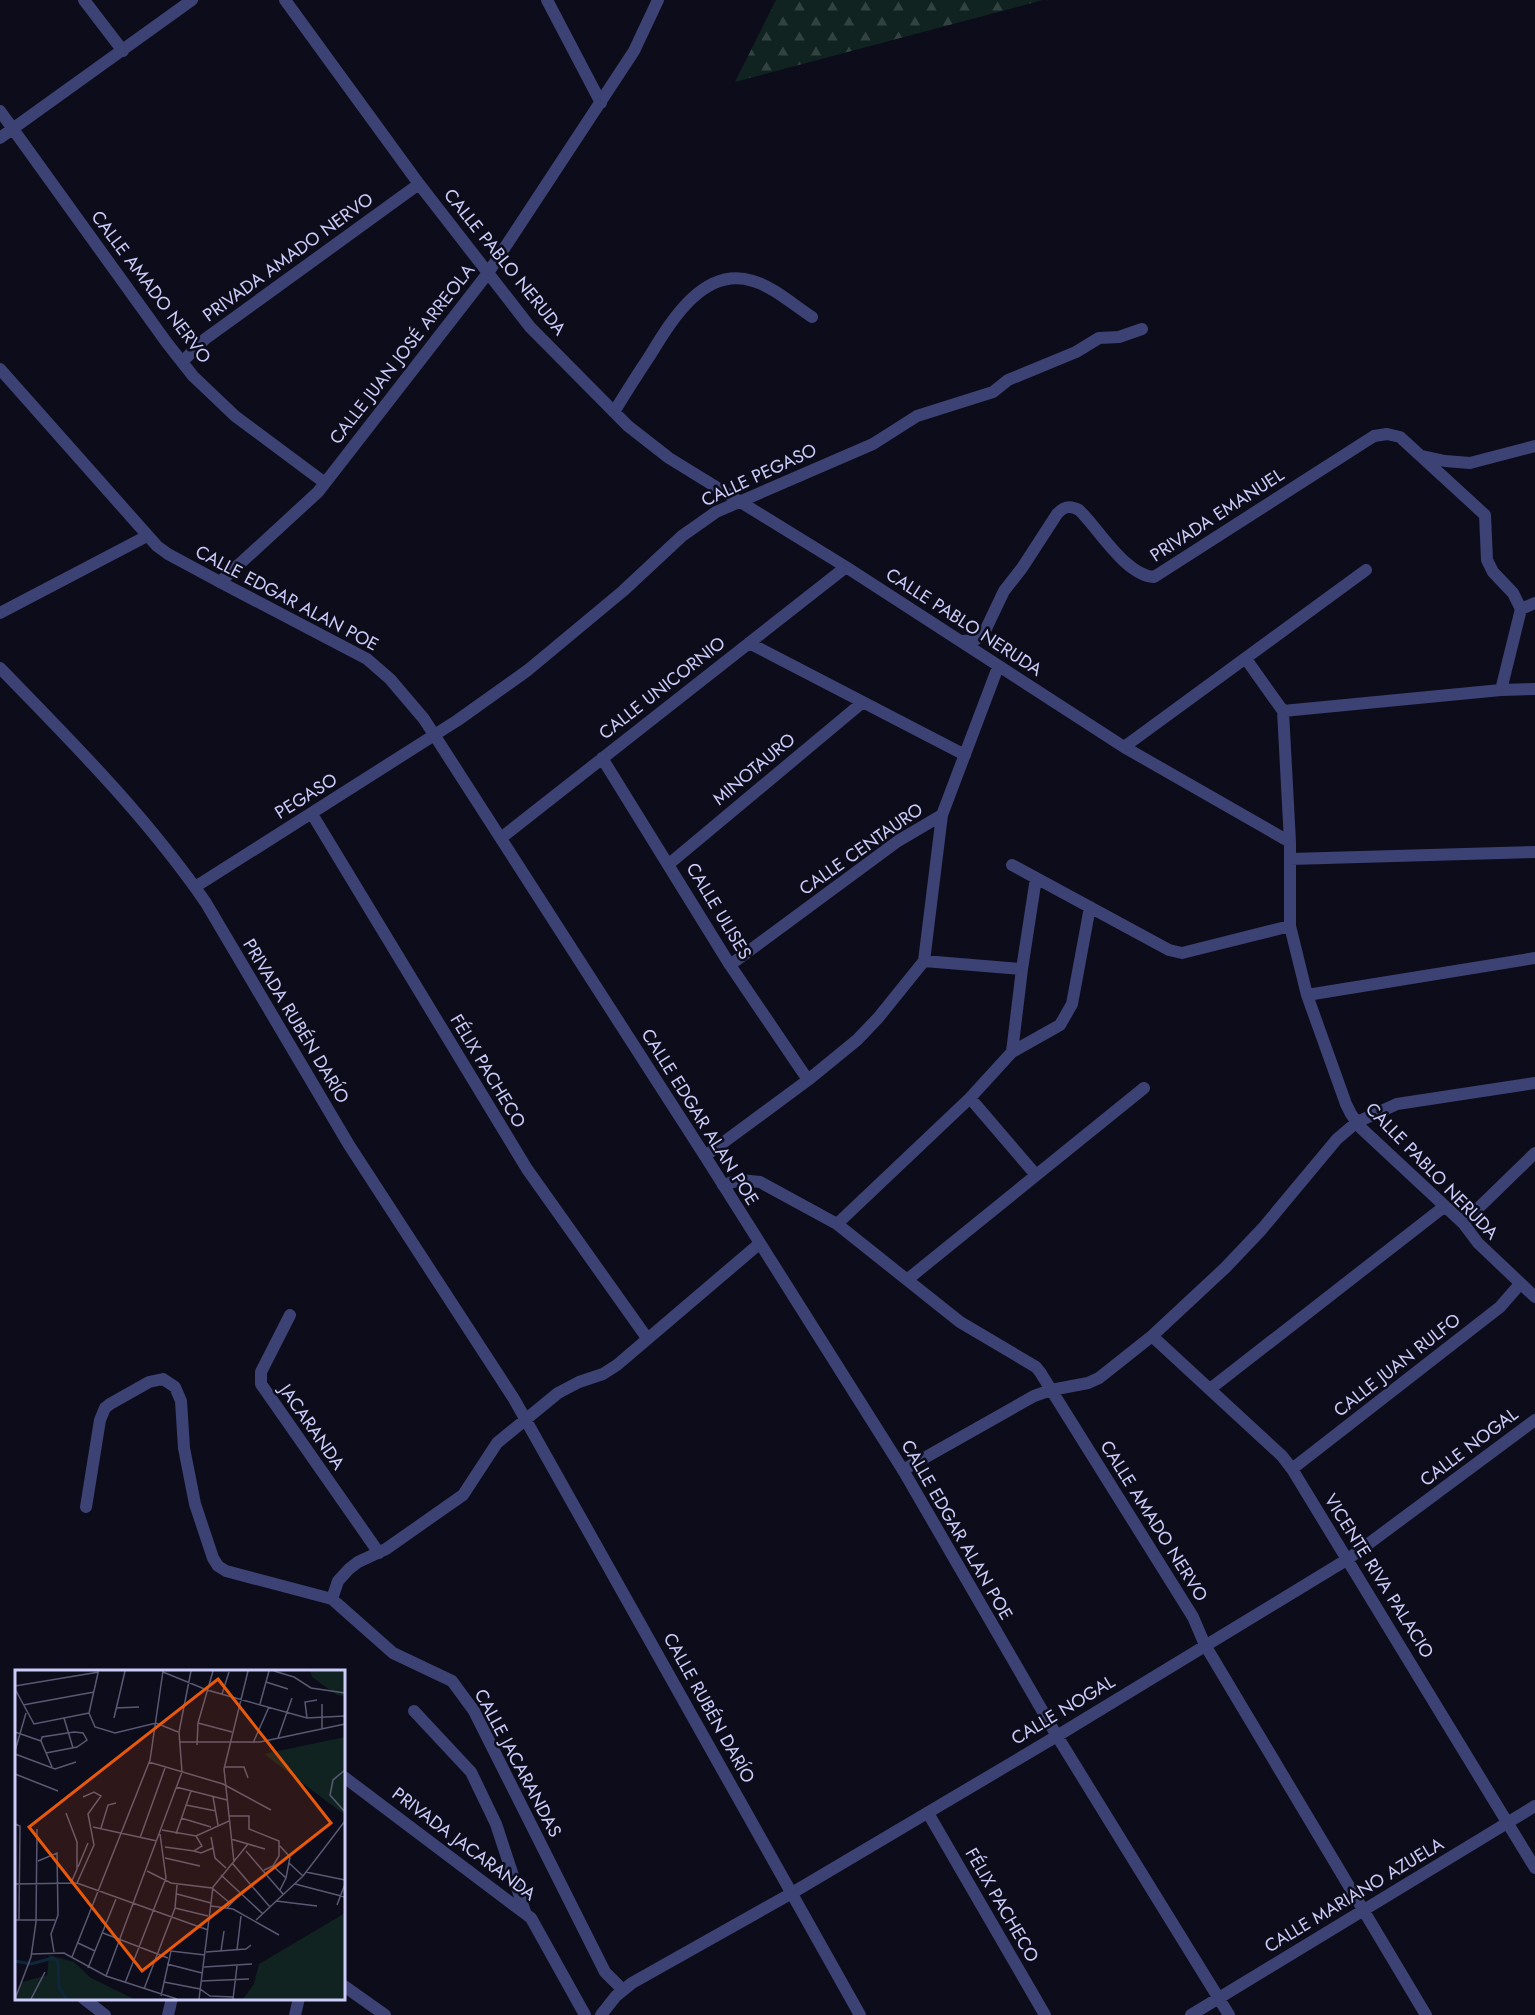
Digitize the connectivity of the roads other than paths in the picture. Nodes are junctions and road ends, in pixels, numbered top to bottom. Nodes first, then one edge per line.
1 (84, 0) edge
2 (192, 0) edge
3 (285, 0) edge
4 (547, 0) edge
5 (658, 0) edge
6 (123, 51) junction
7 (601, 102) junction
8 (0, 111) edge
9 (14, 130) junction
10 (0, 138) edge
11 (419, 184) junction
12 (488, 273) junction
13 (812, 317) dead end
14 (1142, 329) dead end
15 (182, 362) junction
16 (0, 369) edge
17 (614, 412) junction
18 (1535, 446) edge
19 (1420, 455) junction
20 (325, 483) junction
21 (738, 502) junction
22 (147, 536) junction
23 (846, 567) junction
24 (1366, 570) dead end
25 (220, 582) junction
26 (1535, 603) edge
27 (1521, 609) junction
28 (0, 613) edge
29 (962, 641) junction
30 (749, 643) junction
31 (1246, 659) junction
32 (998, 667) junction
33 (0, 668) edge
34 (1535, 689) edge
35 (1501, 690) junction
36 (863, 702) junction
37 (1283, 711) junction
38 (436, 736) junction
39 (1124, 747) junction
40 (965, 755) junction
41 (602, 758) junction
42 (312, 814) junction
43 (942, 815) junction
44 (501, 838) junction
45 (1290, 842) junction
46 (1535, 852) edge
47 (1290, 859) junction
48 (669, 864) junction
49 (1012, 865) dead end
50 (1036, 878) junction
51 (195, 887) junction
52 (1090, 907) junction
53 (1290, 926) junction
54 (1535, 957) edge
55 (924, 961) junction
56 (730, 965) junction
57 (1022, 969) junction
58 (1307, 995) junction
59 (1012, 1052) junction
60 (808, 1080) junction
61 (1535, 1083) edge
62 (1144, 1088) dead end
63 (970, 1098) junction
64 (1357, 1122) junction
65 (1535, 1153) edge
66 (705, 1156) junction
67 (1036, 1175) junction
68 (723, 1185) junction
69 (1445, 1206) junction
70 (1463, 1223) junction
71 (837, 1224) junction
72 (759, 1244) junction
73 (908, 1279) junction
74 (1520, 1284) junction
75 (1535, 1297) edge
76 (290, 1315) dead end
77 (1152, 1336) junction
78 (647, 1338) junction
79 (1210, 1389) junction
80 (1051, 1390) junction
81 (526, 1419) junction
82 (1535, 1420) edge
83 (1292, 1469) junction
84 (903, 1470) junction
85 (86, 1507) dead end
86 (379, 1553) junction
87 (1348, 1559) junction
88 (332, 1599) junction
89 (1205, 1645) junction
90 (414, 1711) dead end
91 (1057, 1736) junction
92 (345, 1778) edge
93 (1535, 1806) edge
94 (928, 1813) junction
95 (1508, 1822) junction
96 (1535, 1868) edge
97 (792, 1893) junction
98 (1363, 1910) junction
99 (525, 1912) junction
100 (345, 1987) edge
101 (623, 1990) junction
102 (1219, 1998) junction
103 (86, 2000) edge
104 (172, 2000) edge
105 (299, 2000) edge
106 (105, 2015) edge
107 (168, 2015) edge
108 (295, 2015) edge
109 (386, 2015) edge
110 (585, 2015) edge
111 (601, 2015) edge
112 (860, 2015) edge
113 (1044, 2015) edge
114 (1191, 2015) edge
115 (1229, 2015) edge
116 (1426, 2015) edge

1 - 6 street
2 - 6 street
3 - 11 street, CALLE PABLO NERUDA
4 - 7 street
5 - 7 street, CALLE JUAN JOSÉ ARREOLA
6 - 9 street
7 - 12 street, CALLE JUAN JOSÉ ARREOLA
8 - 9 street, CALLE AMADO NERVO
9 - 10 street
9 - 15 street, CALLE AMADO NERVO
11 - 12 street, CALLE PABLO NERUDA
11 - 15 street, PRIVADA AMADO NERVO
12 - 17 street, CALLE PABLO NERUDA
12 - 20 street, CALLE JUAN JOSÉ ARREOLA
13 - 17 street
14 - 21 street, CALLE PEGASO
15 - 20 street, CALLE AMADO NERVO
16 - 22 street, CALLE EDGAR ALAN POE
17 - 21 street, CALLE PABLO NERUDA
18 - 19 street
19 - 27 street, PRIVADA EMANUEL
19 - 29 street, PRIVADA EMANUEL
20 - 25 street, CALLE JUAN JOSÉ ARREOLA
21 - 23 street, CALLE PABLO NERUDA
21 - 38 street, CALLE PEGASO
22 - 25 street, CALLE EDGAR ALAN POE
22 - 28 street
23 - 29 street, CALLE PABLO NERUDA
23 - 30 street, CALLE UNICORNIO
24 - 31 street
25 - 38 street, CALLE EDGAR ALAN POE
26 - 27 street
27 - 35 street
29 - 32 street, CALLE PABLO NERUDA
30 - 36 street
30 - 41 street, CALLE UNICORNIO
31 - 37 street
31 - 39 street
32 - 39 street, CALLE PABLO NERUDA
32 - 40 street, CALLE CENTAURO
33 - 51 street, PRIVADA RUBÉN DARÍO
34 - 35 street
35 - 37 street
36 - 40 street
36 - 48 street, MINOTAURO
37 - 45 street
38 - 42 street, PEGASO
38 - 44 street, CALLE EDGAR ALAN POE
39 - 45 street, CALLE PABLO NERUDA
40 - 43 street, CALLE CENTAURO
41 - 44 street, CALLE UNICORNIO
41 - 48 street, CALLE ULISES
42 - 51 street, PEGASO
42 - 78 street, FÉLIX PACHECO
43 - 55 street
43 - 56 street, CALLE CENTAURO
44 - 66 street, CALLE EDGAR ALAN POE
45 - 47 street, CALLE PABLO NERUDA
46 - 47 street
47 - 53 street, CALLE PABLO NERUDA
48 - 56 street, CALLE ULISES
49 - 50 street
50 - 52 street
50 - 57 street
51 - 81 street, PRIVADA RUBÉN DARÍO
52 - 53 street
52 - 59 street
53 - 58 street, CALLE PABLO NERUDA
54 - 58 street
55 - 57 street
55 - 60 street
56 - 60 street, CALLE ULISES
57 - 59 street
58 - 64 street, CALLE PABLO NERUDA
59 - 63 street
60 - 66 street
61 - 64 street
62 - 67 street
63 - 67 street
63 - 71 street
64 - 69 street, CALLE PABLO NERUDA
64 - 77 street
65 - 70 street
66 - 68 street, CALLE EDGAR ALAN POE
67 - 73 street
68 - 71 street, CALLE AMADO NERVO
68 - 72 street, CALLE EDGAR ALAN POE
69 - 70 street, CALLE PABLO NERUDA
69 - 79 street
70 - 74 street, CALLE PABLO NERUDA
71 - 73 street, CALLE AMADO NERVO
72 - 78 street
72 - 84 street, CALLE EDGAR ALAN POE
73 - 80 street, CALLE AMADO NERVO
74 - 75 street, CALLE PABLO NERUDA
74 - 83 street, CALLE JUAN RULFO
76 - 86 street, JACARANDA
77 - 79 street, VICENTE RIVA PALACIO
77 - 80 street
78 - 81 street
79 - 83 street, VICENTE RIVA PALACIO
80 - 84 street
80 - 89 street, CALLE AMADO NERVO
81 - 86 street
81 - 97 street, CALLE RUBÉN DARÍO
82 - 87 street, CALLE NOGAL
83 - 87 street, VICENTE RIVA PALACIO
84 - 91 street, CALLE EDGAR ALAN POE
85 - 88 street
86 - 88 street
87 - 89 street, CALLE NOGAL
87 - 95 street, VICENTE RIVA PALACIO
88 - 101 street, CALLE JACARANDAS
89 - 91 street, CALLE NOGAL
89 - 98 street, CALLE AMADO NERVO
90 - 99 street
91 - 94 street, CALLE NOGAL
91 - 102 street, CALLE EDGAR ALAN POE
92 - 99 street, PRIVADA JACARANDA
93 - 95 street, CALLE MARIANO AZUELA
94 - 97 street, CALLE NOGAL
94 - 113 street, FÉLIX PACHECO
95 - 96 street, VICENTE RIVA PALACIO
95 - 98 street, CALLE MARIANO AZUELA
97 - 101 street, CALLE NOGAL
97 - 112 street, CALLE RUBÉN DARÍO
98 - 102 street, CALLE MARIANO AZUELA
98 - 116 street, CALLE AMADO NERVO
99 - 110 street, PRIVADA JACARANDA
100 - 109 street
101 - 111 street, CALLE NOGAL
102 - 114 street, CALLE MARIANO AZUELA
102 - 115 street, CALLE EDGAR ALAN POE
103 - 106 street
104 - 107 street
105 - 108 street

